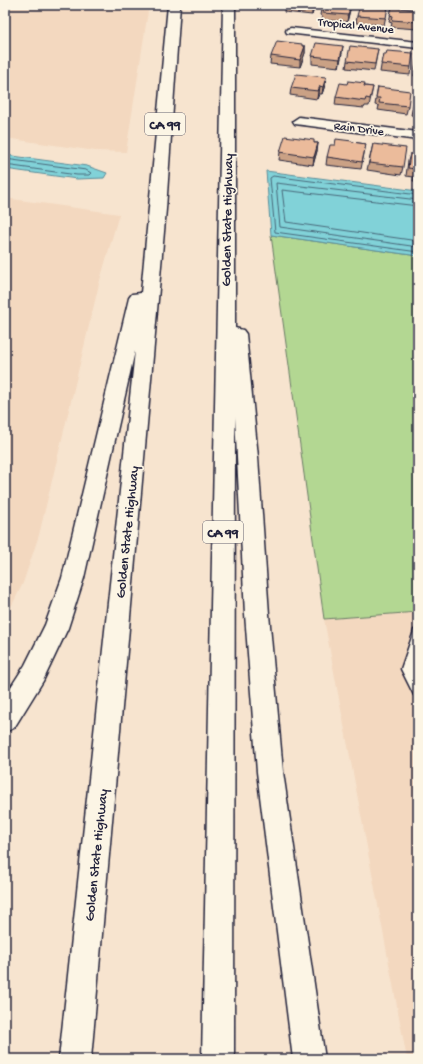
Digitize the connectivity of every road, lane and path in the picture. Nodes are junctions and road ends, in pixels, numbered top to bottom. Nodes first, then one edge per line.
1 (174, 5) edge
2 (229, 5) edge
3 (291, 31) dead end
4 (418, 45) edge
5 (299, 121) dead end
6 (418, 136) edge
7 (158, 209) junction
8 (226, 213) junction
9 (418, 634) edge
10 (418, 691) edge
11 (5, 720) edge
12 (75, 1059) edge
13 (218, 1059) edge
14 (309, 1059) edge

1 - 7 highway, Golden State Highway / CA 99
2 - 8 highway, Golden State Highway / CA 99
3 - 4 street, Tropical Avenue
5 - 6 street, Rain Drive
7 - 11 highway
7 - 12 highway, Golden State Highway / CA 99
8 - 13 highway, Golden State Highway / CA 99
8 - 14 highway
9 - 10 lane

